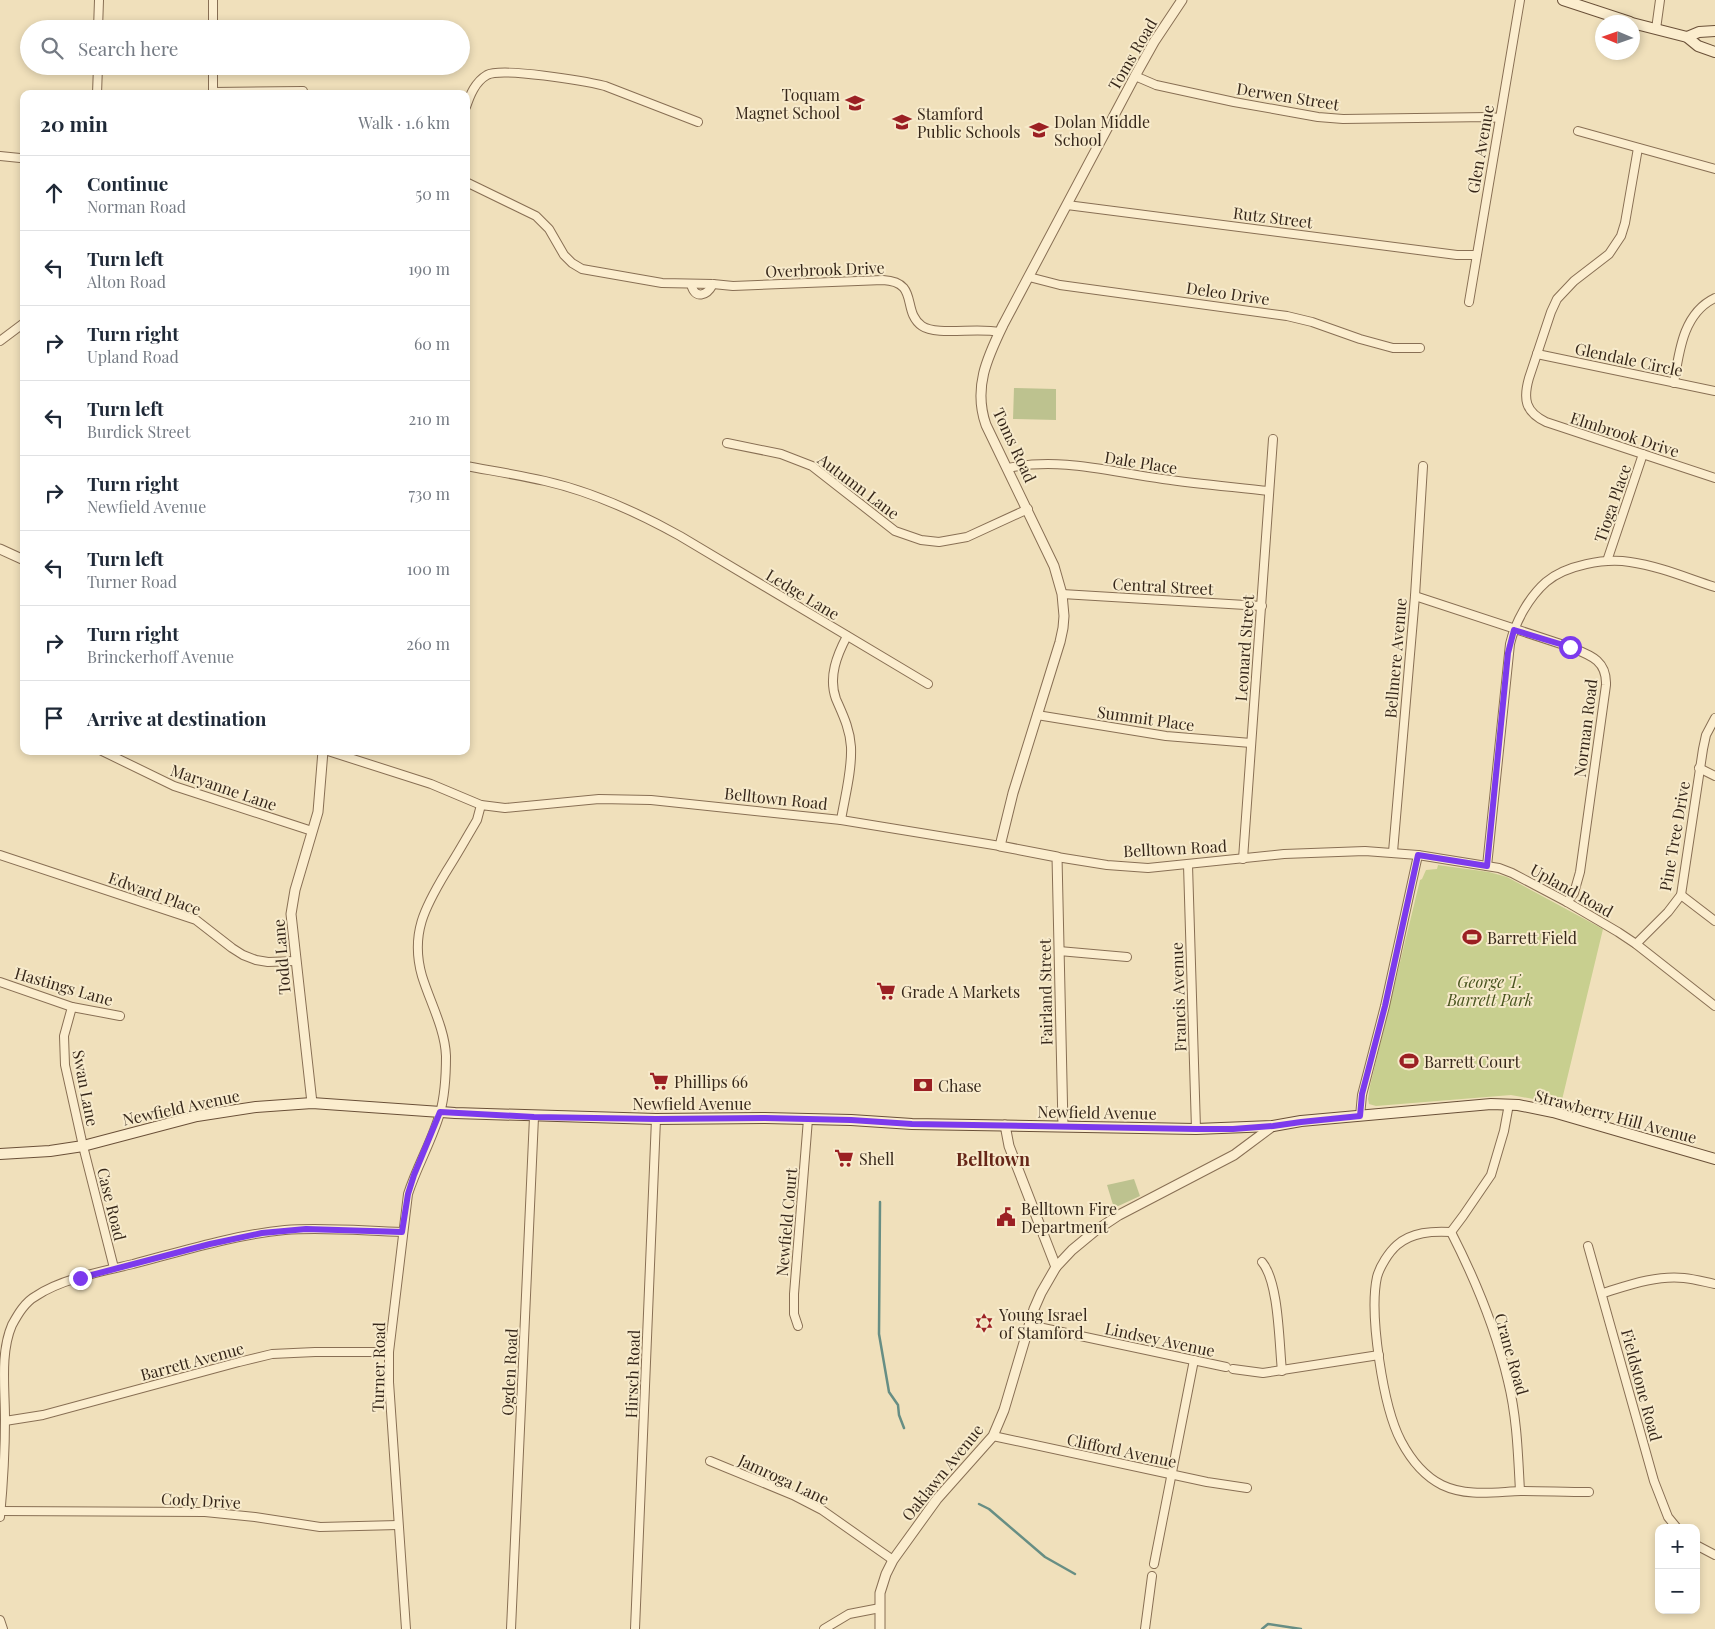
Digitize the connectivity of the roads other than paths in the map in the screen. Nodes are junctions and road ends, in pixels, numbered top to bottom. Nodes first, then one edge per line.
1 (99, 0) edge
2 (214, 0) edge
3 (1182, 0) edge
4 (1520, 0) edge
5 (1563, 0) edge
6 (1660, 0) edge
7 (1608, 15) edge
8 (98, 20) edge
9 (213, 20) edge
10 (1640, 25) edge
11 (1656, 30) junction
12 (1715, 31) edge
13 (1687, 37) junction
14 (1715, 52) edge
15 (98, 75) edge
16 (213, 75) edge
17 (1135, 76) junction
18 (97, 90) edge
19 (213, 90) edge
20 (470, 95) edge
21 (1500, 118) junction
22 (698, 122) dead end
23 (1578, 130) dead end
24 (1638, 148) junction
25 (0, 156) edge
26 (20, 158) dead end
27 (1715, 169) edge
28 (470, 184) edge
29 (1067, 205) junction
30 (1476, 255) junction
31 (1029, 277) junction
32 (1715, 298) edge
33 (1469, 302) dead end
34 (20, 326) edge
35 (999, 332) junction
36 (0, 341) edge
37 (1420, 348) dead end
38 (1537, 354) junction
39 (1674, 382) junction
40 (1715, 391) edge
41 (1272, 439) dead end
42 (727, 443) dead end
43 (1643, 454) junction
44 (1423, 466) dead end
45 (470, 467) edge
46 (1008, 468) junction
47 (1715, 478) edge
48 (1269, 491) junction
49 (1028, 509) junction
50 (0, 549) edge
51 (20, 558) edge
52 (1607, 561) junction
53 (1715, 587) edge
54 (1062, 594) junction
55 (1414, 596) junction
56 (1262, 606) junction
57 (1514, 630) junction
58 (847, 636) junction
59 (928, 684) dead end
60 (1037, 715) junction
61 (1715, 718) edge
62 (1251, 744) junction
63 (110, 755) edge
64 (323, 755) edge
65 (340, 755) edge
66 (1699, 768) junction
67 (1715, 776) edge
68 (481, 804) junction
69 (841, 820) junction
70 (312, 832) junction
71 (1000, 846) junction
72 (1393, 852) junction
73 (0, 855) edge
74 (1418, 855) junction
75 (1057, 857) junction
76 (1243, 859) junction
77 (1188, 865) junction
78 (1487, 866) junction
79 (1681, 895) junction
80 (1567, 902) junction
81 (1715, 921) edge
82 (1636, 944) junction
83 (1059, 951) junction
84 (1127, 957) dead end
85 (295, 961) junction
86 (0, 982) edge
87 (1715, 1006) edge
88 (72, 1007) junction
89 (120, 1016) dead end
90 (312, 1103) junction
91 (1509, 1104) junction
92 (440, 1112) junction
93 (1360, 1116) junction
94 (534, 1117) junction
95 (656, 1119) junction
96 (808, 1119) junction
97 (1005, 1125) junction
98 (1063, 1126) junction
99 (1273, 1126) junction
100 (1196, 1129) junction
101 (83, 1146) junction
102 (0, 1154) edge
103 (1715, 1159) edge
104 (402, 1232) junction
105 (1451, 1232) junction
106 (1588, 1246) dead end
107 (1262, 1262) dead end
108 (1056, 1267) junction
109 (114, 1268) junction
110 (1715, 1284) edge
111 (1603, 1294) junction
112 (798, 1326) dead end
113 (1029, 1326) junction
114 (389, 1352) junction
115 (1379, 1355) junction
116 (1194, 1360) junction
117 (1282, 1371) junction
118 (5, 1421) junction
119 (993, 1436) junction
120 (710, 1461) dead end
121 (1171, 1474) junction
122 (1247, 1488) dead end
123 (1520, 1491) junction
124 (1589, 1492) dead end
125 (0, 1511) edge
126 (0, 1517) edge
127 (1674, 1524) edge
128 (398, 1525) junction
129 (1700, 1547) edge
130 (1715, 1555) edge
131 (893, 1560) junction
132 (1154, 1564) dead end
133 (1152, 1576) dead end
134 (880, 1608) junction
135 (0, 1620) edge
136 (3, 1629) edge
137 (406, 1629) edge
138 (511, 1629) edge
139 (635, 1629) edge
140 (824, 1629) edge
141 (880, 1629) edge
142 (1146, 1629) edge

1 - 8 street
2 - 9 street
3 - 17 street, Toms Road
4 - 21 street, Glen Avenue
5 - 7 main road
6 - 11 street
10 - 11 main road
11 - 13 main road
12 - 13 main road
13 - 14 main road
15 - 18 street
16 - 19 street
17 - 21 street, Derwen Street
17 - 29 street, Toms Road
20 - 22 street
21 - 30 street, Glen Avenue
23 - 24 street
24 - 27 street
24 - 38 street
25 - 26 street
28 - 35 street, Overbrook Drive
29 - 30 street, Rutz Street
29 - 31 street, Toms Road
30 - 33 street, Glen Avenue
31 - 35 street, Toms Road
31 - 37 street, Deleo Drive
32 - 39 street
34 - 36 street
35 - 46 street, Toms Road
38 - 39 street, Glendale Circle
38 - 43 street, Elmbrook Drive
39 - 40 street, Glendale Circle
41 - 48 street, Leonard Street
42 - 49 street, Autumn Lane
43 - 47 street, Elmbrook Drive
43 - 52 street, Tioga Place
44 - 55 street, Bellmere Avenue
45 - 58 street, Ledge Lane
46 - 48 street, Dale Place
46 - 49 street, Toms Road
48 - 56 street, Leonard Street
49 - 54 street, Toms Road
50 - 51 street
52 - 53 street
52 - 57 street
54 - 56 street, Central Street
54 - 60 street, Toms Road
55 - 57 street, Norman Road
55 - 72 street, Bellmere Avenue
56 - 62 street, Leonard Street
57 - 78 street
57 - 80 street, Norman Road
58 - 59 street
58 - 69 street, Ledge Lane
60 - 62 street, Summit Place
60 - 71 street, Toms Road
61 - 66 street, Pine Tree Drive
62 - 76 street, Leonard Street
63 - 70 street, Maryanne Lane
64 - 70 street, Todd Lane
65 - 68 street, Belltown Road
66 - 67 street
66 - 79 street, Pine Tree Drive
68 - 69 street, Belltown Road
68 - 92 street
69 - 71 street, Belltown Road
70 - 85 street, Todd Lane
71 - 75 street, Belltown Road
72 - 74 street, Upland Road
72 - 76 street, Belltown Road
73 - 85 street, Edward Place
74 - 78 street, Upland Road
74 - 93 street
75 - 77 street, Belltown Road
75 - 83 street, Fairland Street
76 - 77 street, Belltown Road
77 - 100 street, Francis Avenue
78 - 80 street, Upland Road
79 - 81 street
79 - 82 street, Pine Tree Drive
80 - 82 street, Upland Road
82 - 87 street, Upland Road
83 - 84 street
83 - 98 street, Fairland Street
85 - 90 street, Todd Lane
86 - 88 street, Hastings Lane
88 - 89 street, Hastings Lane
88 - 101 street, Swan Lane
90 - 92 main road, Newfield Avenue
90 - 101 main road, Newfield Avenue
91 - 93 main road, Newfield Avenue
91 - 103 main road, Strawberry Hill Avenue
91 - 105 street
92 - 94 main road, Newfield Avenue
92 - 104 street, Turner Road
93 - 99 main road, Newfield Avenue
94 - 95 main road, Newfield Avenue
94 - 138 street, Ogden Road
95 - 96 main road, Newfield Avenue
95 - 139 street, Hirsch Road
96 - 97 main road, Newfield Avenue
96 - 112 street, Newfield Court
97 - 98 main road, Newfield Avenue
97 - 108 street
98 - 100 main road, Newfield Avenue
99 - 100 main road, Newfield Avenue
99 - 108 street, Oaklawn Avenue
101 - 102 main road, Newfield Avenue
101 - 109 street, Case Road
104 - 109 street
104 - 114 street, Turner Road
105 - 115 street
105 - 123 street, Crane Road
106 - 111 street, Fieldstone Road
107 - 117 street
108 - 113 street, Oaklawn Avenue
109 - 118 street
110 - 111 street
111 - 127 street, Fieldstone Road
113 - 116 street, Lindsey Avenue
113 - 119 street, Oaklawn Avenue
114 - 118 street, Barrett Avenue
114 - 128 street, Turner Road
115 - 117 street, Lindsey Avenue
115 - 123 street
116 - 117 street, Lindsey Avenue
116 - 121 street
118 - 125 street
119 - 121 street, Clifford Avenue
119 - 131 street, Oaklawn Avenue
120 - 131 street, Jamroga Lane
121 - 122 street, Clifford Avenue
121 - 132 street
123 - 124 street
125 - 126 street
125 - 128 street, Cody Drive
128 - 137 street, Turner Road
129 - 130 street
131 - 134 street, Oaklawn Avenue
133 - 142 street
134 - 140 street
134 - 141 street, Oaklawn Avenue
135 - 136 street

